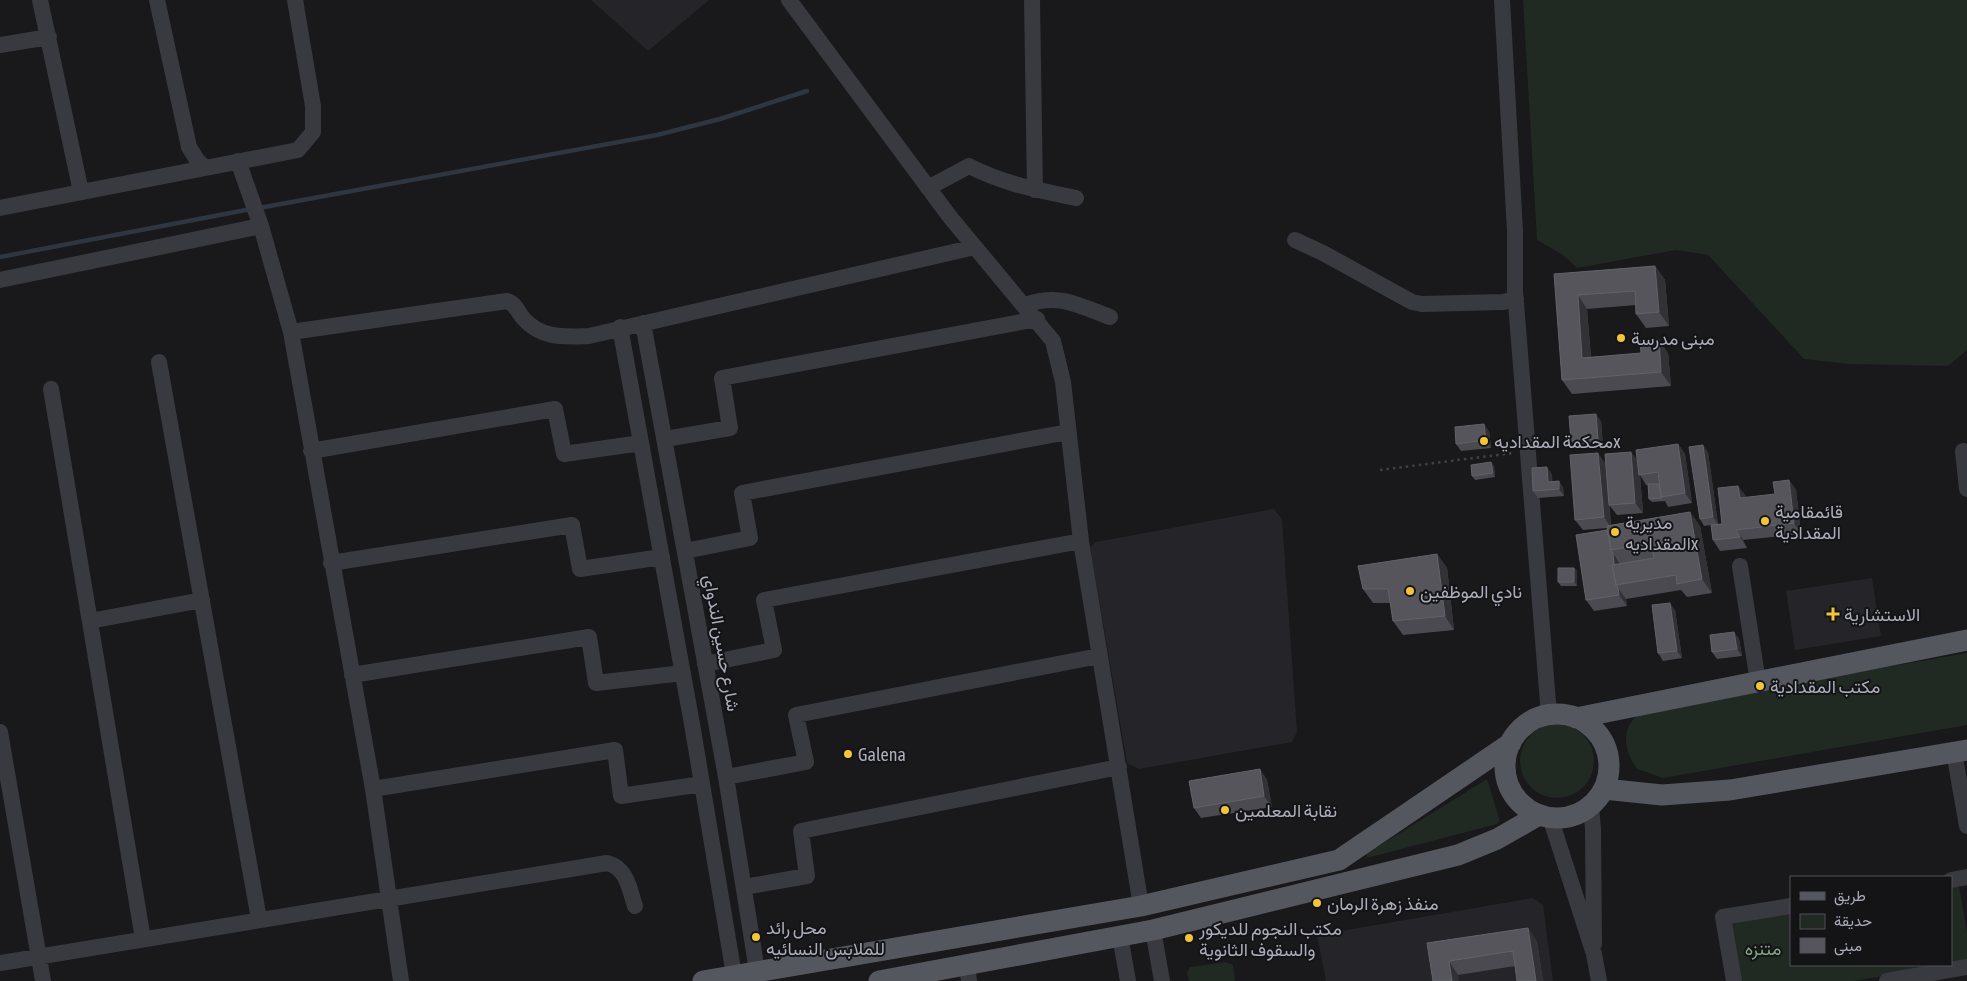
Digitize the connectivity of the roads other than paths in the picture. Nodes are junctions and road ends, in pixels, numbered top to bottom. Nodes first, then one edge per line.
1 (40, 0) edge
2 (156, 0) edge
3 (295, 0) edge
4 (789, 0) edge
5 (1032, 0) edge
6 (1502, 0) edge
7 (49, 37) junction
8 (0, 46) edge
9 (204, 167) junction
10 (241, 168) junction
11 (928, 188) junction
12 (1035, 190) junction
13 (81, 192) junction
14 (1076, 198) dead end
15 (0, 208) edge
16 (258, 219) junction
17 (1294, 240) dead end
18 (975, 247) junction
19 (0, 280) edge
20 (1516, 295) junction
21 (1025, 305) junction
22 (1110, 317) dead end
23 (1037, 319) junction
24 (643, 323) junction
25 (620, 327) junction
26 (291, 332) junction
27 (160, 362) dead end
28 (51, 388) dead end
29 (1068, 432) junction
30 (664, 439) junction
31 (641, 443) junction
32 (311, 451) junction
33 (1963, 451) dead end
34 (1967, 489) edge
35 (1081, 540) junction
36 (685, 551) junction
37 (662, 557) junction
38 (330, 563) junction
39 (1740, 566) dead end
40 (202, 600) junction
41 (90, 621) junction
42 (1967, 640) edge
43 (1100, 656) junction
44 (705, 664) junction
45 (683, 673) junction
46 (352, 675) junction
47 (1758, 682) junction
48 (1549, 716) junction
49 (1576, 718) junction
50 (0, 732) edge
51 (1511, 743) junction
52 (1960, 751) edge
53 (1119, 767) junction
54 (726, 777) junction
55 (702, 784) junction
56 (373, 789) junction
57 (1604, 789) junction
58 (1591, 806) junction
59 (1545, 816) junction
60 (1967, 826) edge
61 (1967, 877) edge
62 (1952, 880) edge
63 (744, 886) junction
64 (388, 898) junction
65 (635, 906) dead end
66 (1141, 906) junction
67 (1790, 906) edge
68 (259, 919) junction
69 (1153, 930) junction
70 (1120, 936) junction
71 (143, 939) junction
72 (1594, 954) junction
73 (39, 957) junction
74 (0, 963) edge
75 (1967, 967) edge
76 (757, 971) junction
77 (968, 973) edge
78 (734, 975) junction
79 (43, 981) edge
80 (401, 981) edge
81 (702, 981) edge
82 (879, 981) edge
83 (1128, 981) edge
84 (1162, 981) edge
85 (1599, 981) edge
86 (1734, 981) edge
87 (1887, 981) edge

1 - 7 street
2 - 9 street
3 - 10 street
4 - 11 street
5 - 12 street
6 - 20 street
7 - 8 street
7 - 13 street
9 - 10 street
9 - 13 street
10 - 16 street
11 - 12 street
11 - 18 street
12 - 14 street
13 - 15 street
16 - 19 street
16 - 26 street
17 - 20 street
18 - 21 street
18 - 24 street
20 - 48 street
21 - 22 street
21 - 23 street
23 - 29 street
23 - 30 street
24 - 25 street
24 - 30 street, شارع حسين الندواي
25 - 26 street
25 - 31 street
26 - 32 street
27 - 40 street
28 - 41 street
29 - 35 street
29 - 36 street
30 - 36 street, شارع حسين الندواي
31 - 32 street
31 - 37 street
32 - 38 street
33 - 34 street
35 - 43 street
35 - 44 street
36 - 44 street, شارع حسين الندواي
37 - 38 street
37 - 45 street
38 - 46 street
39 - 47 street
40 - 41 street
40 - 68 street
41 - 71 street
42 - 47 main road
43 - 53 street
43 - 54 street
44 - 54 street, شارع حسين الندواي
45 - 46 street
45 - 55 street
46 - 56 street
47 - 49 main road
48 - 49 main road
48 - 51 main road
49 - 57 main road
50 - 73 street
51 - 59 main road
51 - 66 main road
52 - 57 main road
52 - 60 street
53 - 63 street
53 - 66 street
54 - 63 street, شارع حسين الندواي
55 - 56 street
55 - 78 street
56 - 64 street
57 - 58 main road
58 - 59 main road
58 - 72 street
59 - 69 main road
59 - 72 street
61 - 62 street
63 - 76 street, شارع حسين الندواي
64 - 65 street
64 - 68 street
64 - 80 street
66 - 76 main road
67 - 86 street
68 - 71 street
69 - 70 main road
69 - 84 street
70 - 77 main road
70 - 83 street
71 - 73 street
72 - 85 street
73 - 74 street
73 - 79 street
75 - 87 street
76 - 78 main road
77 - 82 main road
78 - 81 main road

